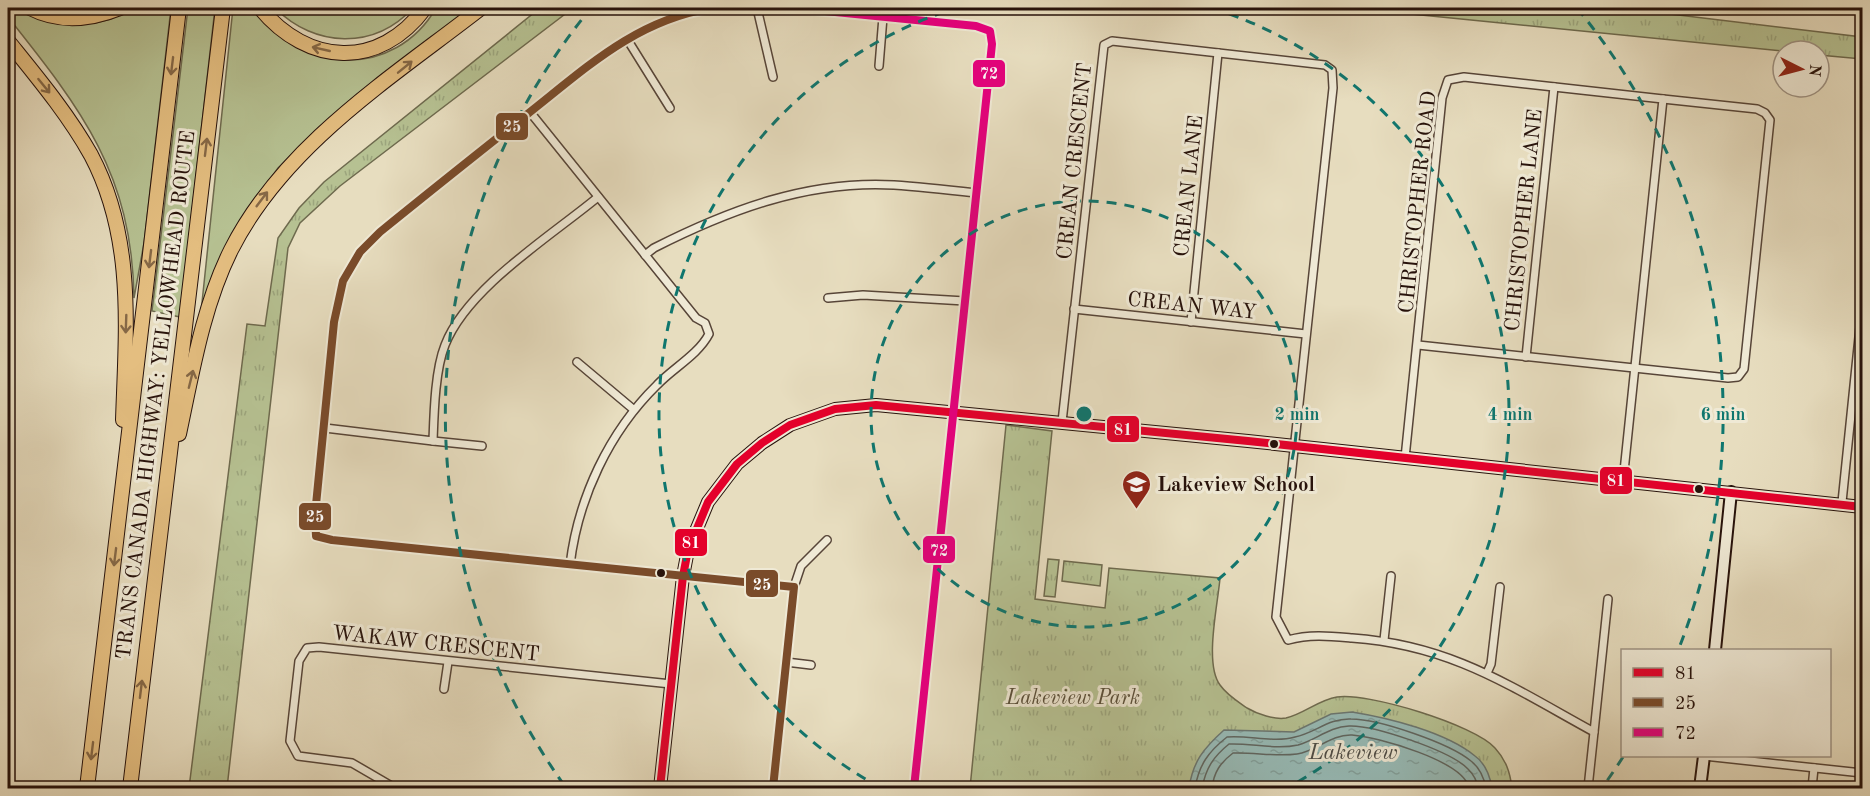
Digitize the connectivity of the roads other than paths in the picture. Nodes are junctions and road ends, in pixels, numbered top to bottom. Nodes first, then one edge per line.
1 (30, 8) edge
2 (120, 8) edge
3 (179, 8) edge
4 (224, 8) edge
5 (260, 8) edge
6 (425, 8) edge
7 (481, 8) edge
8 (711, 8) edge
9 (757, 8) edge
10 (795, 8) edge
11 (883, 17) junction
12 (627, 39) junction
13 (8, 41) edge
14 (1218, 53) junction
15 (879, 66) dead end
16 (773, 77) dead end
17 (1554, 87) junction
18 (1663, 99) junction
19 (670, 108) dead end
20 (530, 112) junction
21 (976, 193) junction
22 (598, 197) junction
23 (645, 255) junction
24 (828, 298) dead end
25 (965, 302) junction
26 (1863, 308) edge
27 (1074, 309) junction
28 (1191, 322) junction
29 (1306, 334) junction
30 (1418, 345) junction
31 (1526, 357) junction
32 (577, 362) dead end
33 (1634, 368) junction
34 (633, 410) junction
35 (954, 412) junction
36 (1062, 422) junction
37 (325, 428) junction
38 (433, 441) junction
39 (482, 446) dead end
40 (1296, 446) junction
41 (1405, 458) junction
42 (1623, 481) junction
43 (1731, 492) junction
44 (1842, 502) junction
45 (1863, 507) edge
46 (161, 518) junction
47 (120, 520) junction
48 (827, 540) dead end
49 (570, 564) junction
50 (683, 576) junction
51 (1391, 576) dead end
52 (794, 587) junction
53 (1500, 587) dead end
54 (1608, 598) dead end
55 (1384, 640) junction
56 (1715, 649) edge
57 (448, 662) junction
58 (786, 662) junction
59 (811, 665) dead end
60 (1487, 672) junction
61 (671, 684) junction
62 (444, 689) dead end
63 (1594, 732) junction
64 (1704, 757) edge
65 (1713, 757) edge
66 (1814, 768) junction
67 (1863, 773) edge
68 (87, 789) edge
69 (130, 789) edge
70 (395, 789) edge
71 (660, 789) edge
72 (773, 789) edge
73 (914, 789) edge
74 (1588, 789) edge
75 (1701, 789) edge
76 (1812, 789) edge

1 - 2 highway
3 -> 47 highway, TRANS CANADA HIGHWAY: YELLOWHEAD ROUTE
46 -> 4 highway, TRANS CANADA HIGHWAY: YELLOWHEAD ROUTE
6 -> 5 highway
46 -> 7 highway
8 - 12 street
9 - 16 street
10 - 11 street
11 - 15 street
11 - 21 street
12 - 19 street
12 - 20 street
13 -> 47 highway
14 - 27 street, CREAN CRESCENT
14 - 28 street, CREAN LANE
14 - 29 street, CREAN CRESCENT
17 - 18 street, CHRISTOPHER ROAD
17 - 30 street, CHRISTOPHER ROAD
17 - 31 street, CHRISTOPHER LANE
18 - 33 street
18 - 33 street, CHRISTOPHER ROAD
20 - 22 street
20 - 37 street
21 - 23 street
21 - 25 street
22 - 23 street
22 - 38 street
23 - 34 street
24 - 25 street
25 - 35 street
26 - 44 street
27 - 28 street, CREAN WAY
27 - 36 street, CREAN CRESCENT
28 - 29 street, CREAN WAY
29 - 40 street, CREAN CRESCENT
30 - 31 street
30 - 41 street, CHRISTOPHER ROAD
31 - 33 street
32 - 34 street
33 - 42 street
34 - 49 street
35 - 36 street
35 - 50 street
35 - 73 street
36 - 40 street
37 - 38 street
37 - 49 street
38 - 39 street
40 - 41 street
40 - 55 street, CREAN CRESCENT
41 - 42 street
42 - 43 street
43 - 44 street
43 - 56 street
44 - 45 street
69 -> 46 highway, TRANS CANADA HIGHWAY: YELLOWHEAD ROUTE
47 -> 68 highway, TRANS CANADA HIGHWAY: YELLOWHEAD ROUTE
48 - 52 street
49 - 50 street
50 - 52 street
50 - 61 street
51 - 55 street
52 - 58 street
53 - 60 street
54 - 63 street
55 - 60 street
57 - 61 street, WAKAW CRESCENT
57 - 62 street
57 - 70 street, WAKAW CRESCENT
58 - 59 street
58 - 72 street
60 - 63 street
61 - 71 street
63 - 74 street
64 - 75 street
65 - 66 street
66 - 67 street
66 - 76 street

